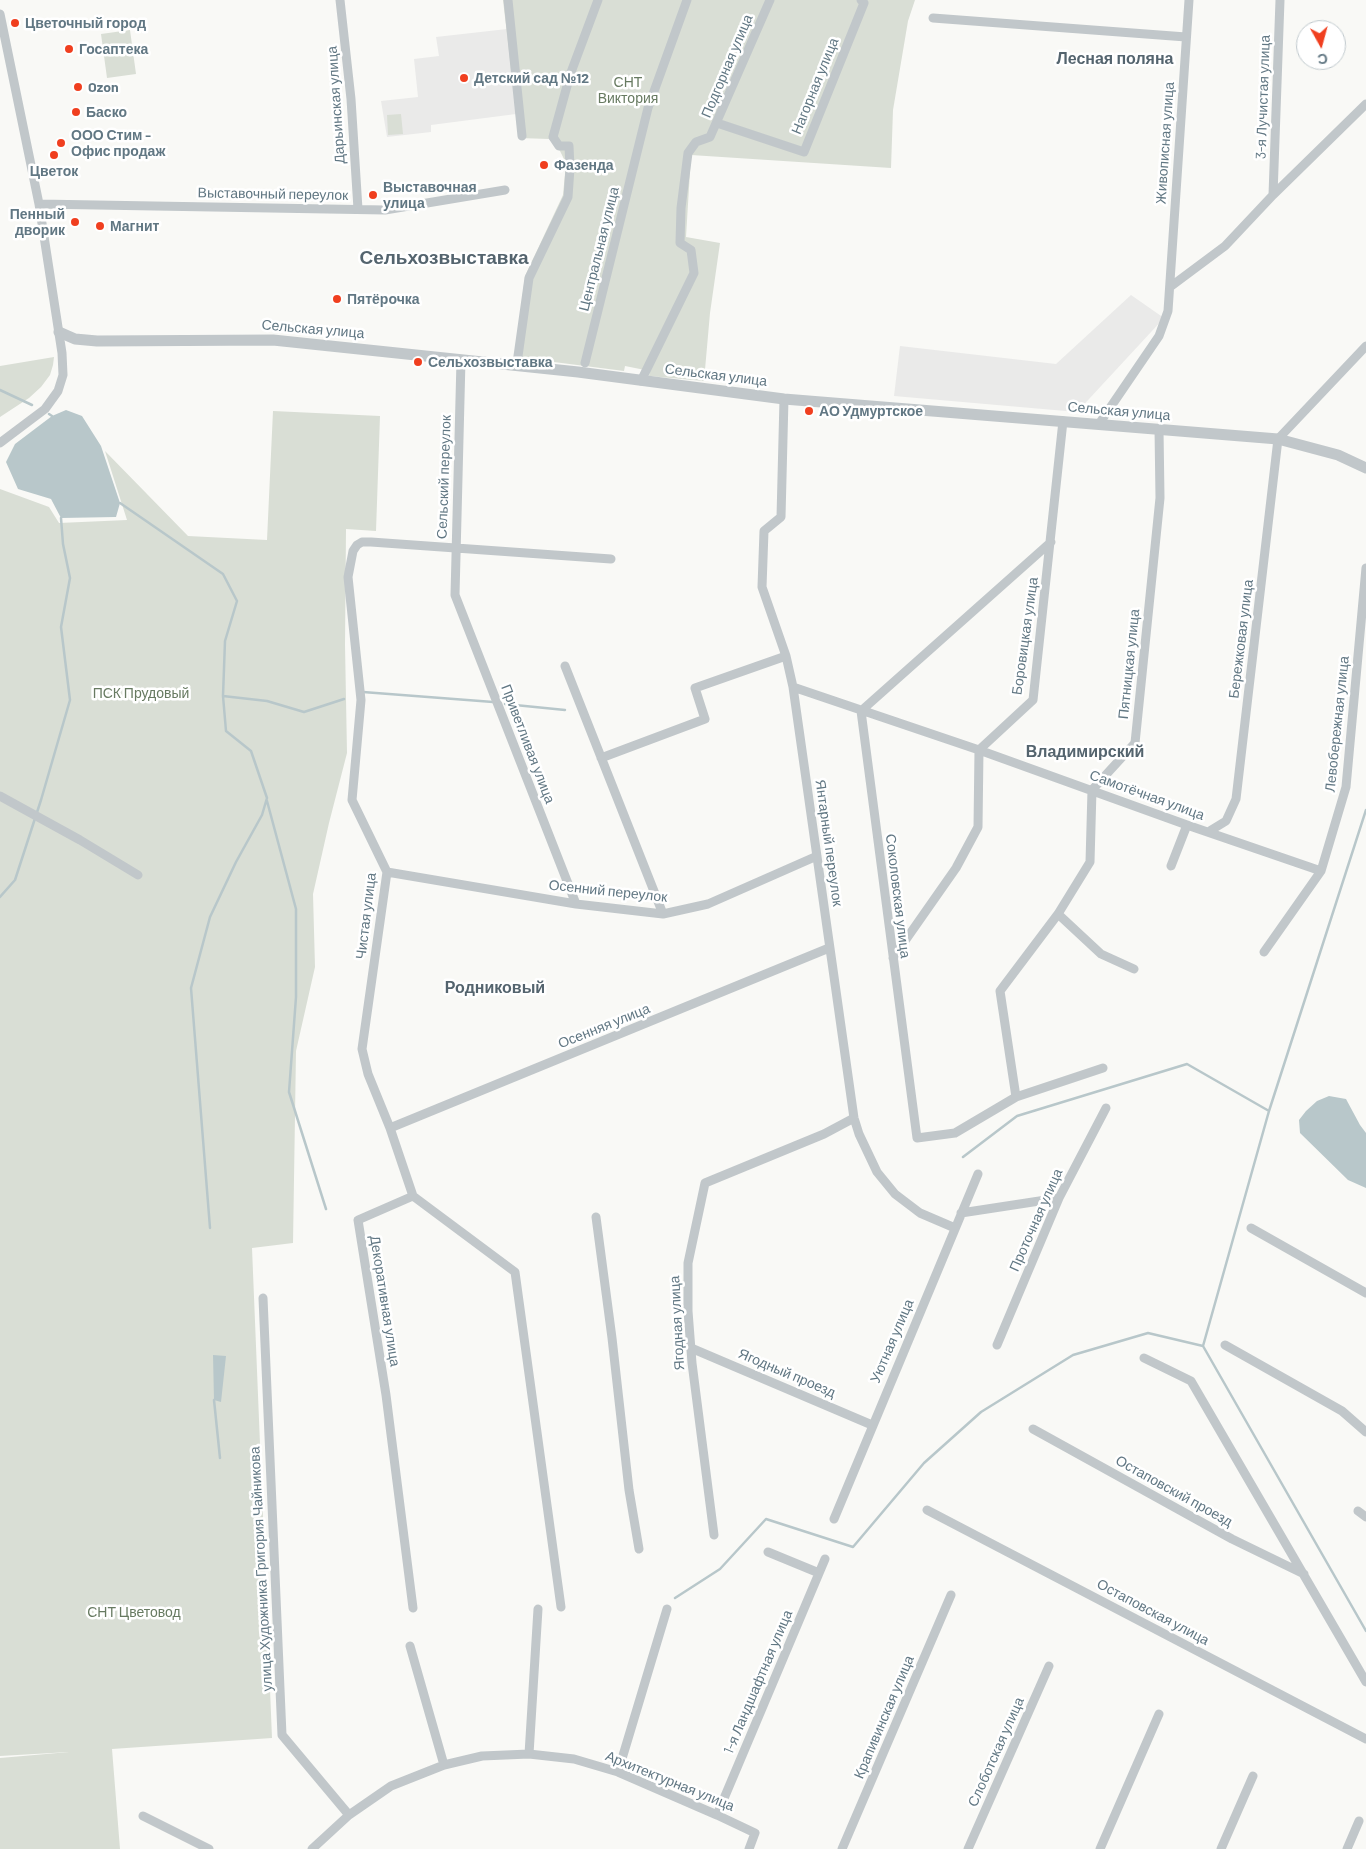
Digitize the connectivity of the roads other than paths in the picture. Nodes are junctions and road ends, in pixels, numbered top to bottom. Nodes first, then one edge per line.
1 (340, 0) edge
2 (508, 0) edge
3 (598, 0) edge
4 (687, 0) edge
5 (770, 0) edge
6 (1189, 0) edge
7 (1280, 0) edge
8 (863, 1) edge
9 (0, 14) edge
10 (933, 18) dead end
11 (1186, 37) junction
12 (1366, 104) edge
13 (717, 124) junction
14 (522, 136) dead end
15 (505, 190) dead end
16 (1273, 195) junction
17 (39, 204) junction
18 (358, 209) junction
19 (1170, 287) junction
20 (59, 332) junction
21 (1366, 346) edge
22 (518, 356) dead end
23 (461, 360) junction
24 (586, 363) dead end
25 (642, 381) junction
26 (784, 399) junction
27 (1063, 421) junction
28 (1099, 424) junction
29 (1159, 429) junction
30 (1278, 438) junction
31 (0, 443) edge
32 (1366, 468) edge
33 (1051, 542) junction
34 (455, 548) junction
35 (611, 559) dead end
36 (1366, 568) edge
37 (455, 595) joint
38 (786, 656) junction
39 (565, 666) dead end
40 (793, 687) junction
41 (861, 711) junction
42 (979, 750) junction
43 (601, 758) junction
44 (1092, 790) junction
45 (0, 796) edge
46 (1187, 825) junction
47 (1208, 832) junction
48 (817, 856) junction
49 (1171, 866) dead end
50 (1321, 871) junction
51 (387, 872) junction
52 (138, 875) dead end
53 (576, 904) junction
54 (663, 914) junction
55 (1058, 914) junction
56 (829, 948) junction
57 (1264, 952) dead end
58 (892, 958) junction
59 (1134, 969) dead end
60 (1103, 1068) dead end
61 (1016, 1097) junction
62 (1106, 1108) dead end
63 (854, 1118) junction
64 (390, 1128) junction
65 (978, 1174) dead end
66 (413, 1196) junction
67 (1058, 1198) junction
68 (961, 1213) junction
69 (596, 1217) dead end
70 (955, 1228) junction
71 (1251, 1228) dead end
72 (1366, 1293) edge
73 (262, 1298) dead end
74 (997, 1345) dead end
75 (1225, 1345) dead end
76 (691, 1348) junction
77 (1144, 1358) dead end
78 (872, 1425) junction
79 (1033, 1429) dead end
80 (1366, 1432) edge
81 (927, 1510) dead end
82 (1358, 1511) dead end
83 (1366, 1517) edge
84 (834, 1519) dead end
85 (714, 1535) dead end
86 (639, 1549) dead end
87 (768, 1552) dead end
88 (825, 1559) dead end
89 (819, 1573) junction
90 (1304, 1574) junction
91 (951, 1595) dead end
92 (561, 1607) dead end
93 (413, 1608) dead end
94 (538, 1609) dead end
95 (667, 1609) dead end
96 (410, 1646) dead end
97 (1049, 1666) dead end
98 (1366, 1682) edge
99 (1160, 1714) dead end
100 (1366, 1739) edge
101 (530, 1754) junction
102 (444, 1765) junction
103 (618, 1772) junction
104 (1253, 1776) dead end
105 (349, 1815) junction
106 (717, 1815) junction
107 (144, 1816) dead end
108 (1359, 1821) dead end
109 (209, 1849) edge
110 (312, 1849) edge
111 (749, 1849) edge
112 (842, 1849) edge
113 (968, 1849) edge
114 (1100, 1849) edge
115 (1221, 1849) edge
116 (1347, 1849) edge

1 - 18 street, Дарьинская улица
2 - 14 street
3 - 22 street
4 - 24 street, Центральная улица
5 - 13 street, Подгорная улица
6 - 11 street, Живописная улица
7 - 16 street, 3-я Лучистая улица
8 - 13 street, Нагорная улица
9 - 17 street
10 - 11 street
11 - 19 street, Живописная улица
12 - 16 street
13 - 25 street, Подгорная улица
15 - 18 street, Выставочный переулок
16 - 19 street
17 - 18 street, Выставочный переулок
17 - 20 street
19 - 28 street, Живописная улица
20 - 23 street, Сельская улица
20 - 31 street
21 - 30 street
23 - 25 street, Сельская улица
23 - 34 street, Сельский переулок
25 - 26 street, Сельская улица
26 - 27 street, Сельская улица
26 - 38 street, Янтарный переулок
27 - 28 street, Сельская улица
27 - 33 street, Боровицкая улица
28 - 29 street, Сельская улица
29 - 30 street, Сельская улица
29 - 44 street, Пятницкая улица
30 - 32 street, Сельская улица
30 - 47 street, Бережковая улица
33 - 41 street
33 - 42 street, Боровицкая улица
34 - 35 street, Чистая улица
34 - 37 street, Сельский переулок
34 - 51 street, Чистая улица
36 - 50 street, Левобережная улица
37 - 53 street, Приветливая улица
38 - 40 street, Янтарный переулок
38 - 43 street
39 - 43 street
40 - 41 street, Самотёчная улица
40 - 48 street, Янтарный переулок
41 - 42 street, Самотёчная улица
41 - 58 street, Соколовская улица
42 - 44 street, Самотёчная улица
42 - 58 street
43 - 54 street
44 - 46 street, Самотёчная улица
44 - 55 street
45 - 52 street
46 - 47 street, Самотёчная улица
46 - 49 street
47 - 50 street, Самотёчная улица
48 - 54 street, Осенний переулок
48 - 56 street, Янтарный переулок
50 - 57 street, Левобережная улица
51 - 53 street, Осенний переулок
51 - 64 street, Чистая улица
53 - 54 street, Осенний переулок
55 - 59 street
55 - 61 street
56 - 63 street, Янтарный переулок
56 - 64 street, Осенняя улица
58 - 61 street, Соколовская улица
60 - 61 street, Соколовская улица
62 - 67 street, Проточная улица
63 - 70 street, Янтарный переулок
63 - 76 street, Ягодная улица
64 - 66 street, Чистая улица
65 - 68 street, Уютная улица
66 - 92 street
66 - 93 street, Декоративная улица
67 - 68 street
67 - 74 street, Проточная улица
68 - 70 street, Уютная улица
69 - 86 street
70 - 78 street, Уютная улица
71 - 72 street
73 - 105 street, улица Художника Григория Чайникова
75 - 80 street
76 - 78 street, Ягодный проезд
76 - 85 street, Ягодная улица
77 - 90 street
78 - 84 street, Уютная улица
79 - 90 street, Остаповский проезд
81 - 100 street, Остаповская улица
82 - 83 street
87 - 89 street
88 - 89 street, 1-я Ландшафтная улица
89 - 106 street, 1-я Ландшафтная улица
90 - 98 street
91 - 112 street, Крапивинская улица
94 - 101 street
95 - 103 street
96 - 102 street
97 - 113 street, Слоботская улица
99 - 114 street
101 - 102 street, Архитектурная улица
101 - 103 street, Архитектурная улица
102 - 105 street, Архитектурная улица
103 - 106 street, Архитектурная улица
104 - 115 street
105 - 110 street, Архитектурная улица
106 - 111 street, Архитектурная улица
107 - 109 street
108 - 116 street

